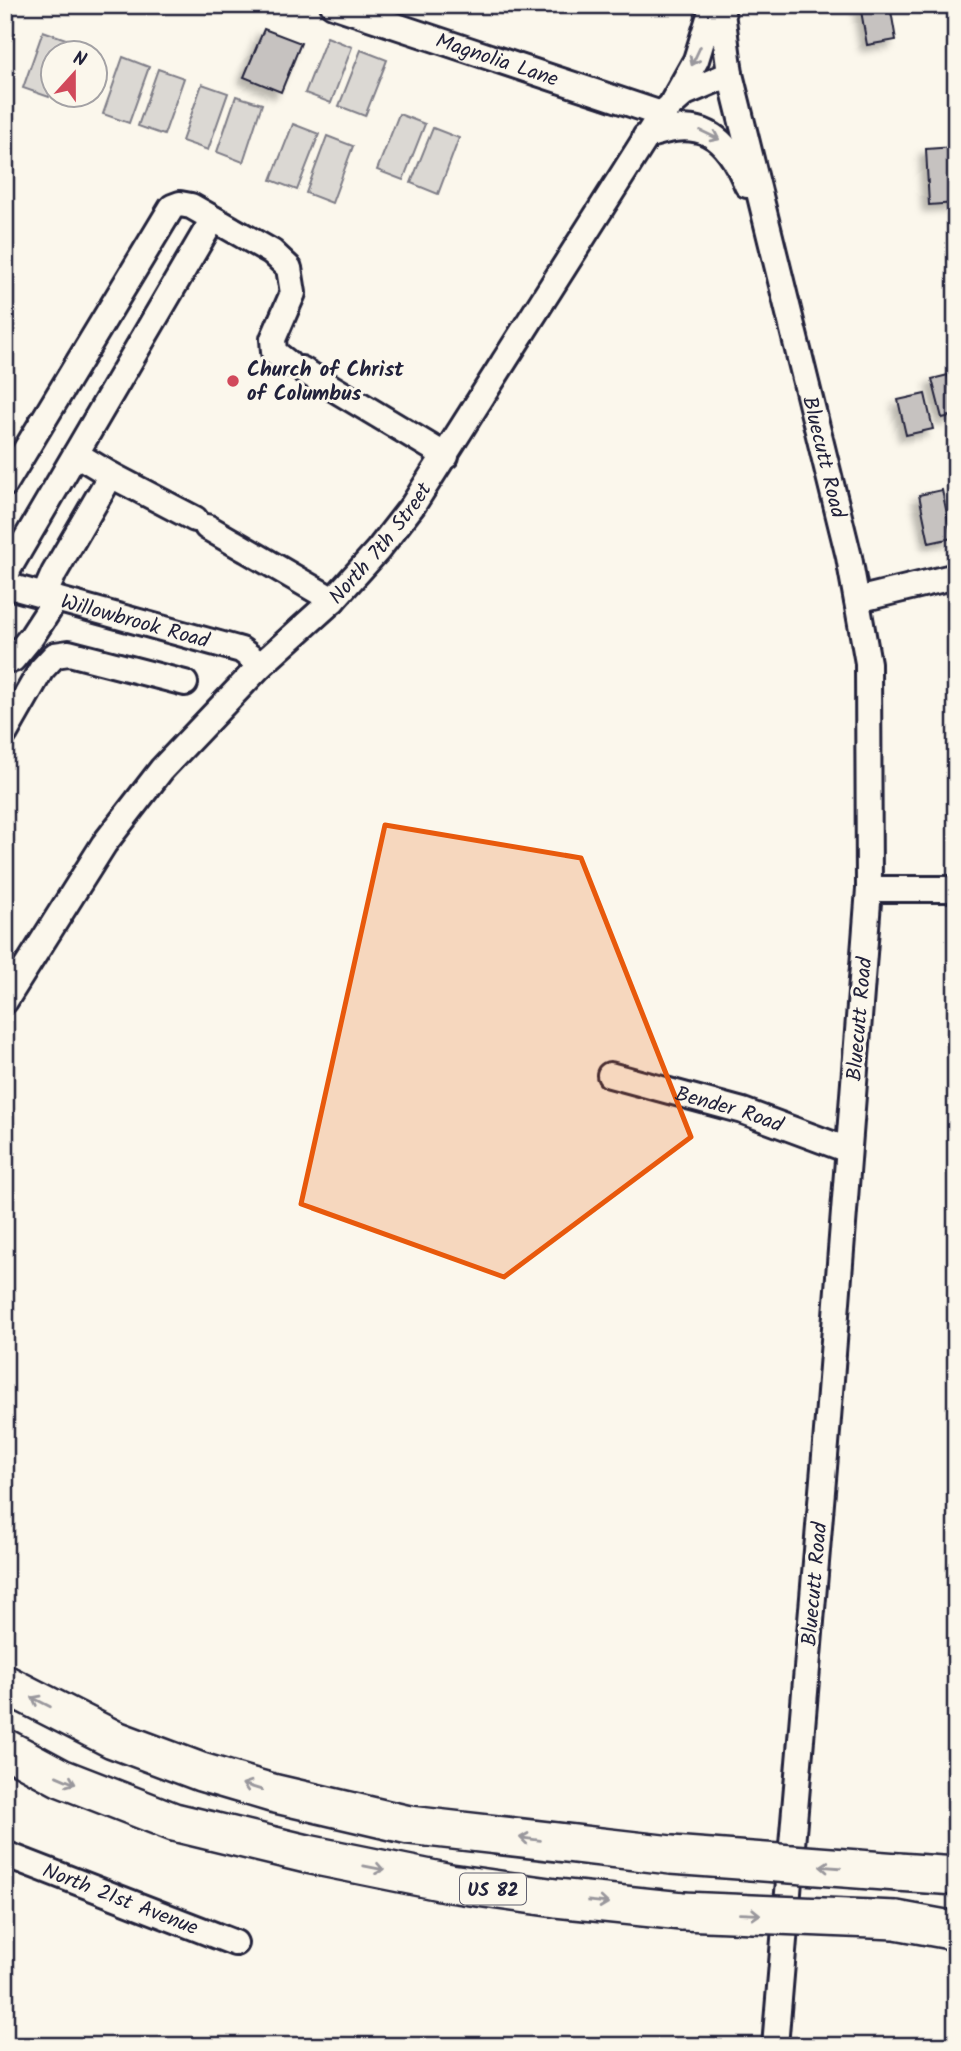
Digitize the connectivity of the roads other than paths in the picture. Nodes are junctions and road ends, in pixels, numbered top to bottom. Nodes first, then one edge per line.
1 (333, 5) edge
2 (713, 5) edge
3 (721, 5) edge
4 (368, 11) edge
5 (730, 74) junction
6 (666, 109) junction
7 (645, 137) junction
8 (213, 219) junction
9 (778, 264) junction
10 (76, 454) junction
11 (446, 456) junction
12 (111, 475) junction
13 (5, 484) edge
14 (956, 576) edge
15 (5, 582) edge
16 (50, 597) junction
17 (333, 600) junction
18 (858, 600) junction
19 (5, 657) edge
20 (261, 664) junction
21 (185, 683) dead end
22 (5, 733) edge
23 (869, 889) junction
24 (956, 889) edge
25 (5, 1001) edge
26 (610, 1074) dead end
27 (848, 1150) junction
28 (5, 1684) edge
29 (5, 1748) edge
30 (5, 1854) edge
31 (956, 1874) edge
32 (896, 1920) junction
33 (956, 1925) edge
34 (956, 1931) edge
35 (235, 1943) dead end
36 (775, 2046) edge

1 - 4 street, Magnolia Lane
2 -> 6 street
3 - 5 street, Bluecutt Road
4 - 6 street, Magnolia Lane
5 - 6 street, North 7th Street
5 - 9 street, Bluecutt Road
6 - 7 street, North 7th Street
7 -> 9 street
7 - 11 street, North 7th Street
8 - 10 street
8 - 11 street
8 - 13 street
9 - 18 street, Bluecutt Road
10 - 12 street
10 - 15 street
11 - 17 street, North 7th Street
12 - 16 street
12 - 17 street
14 - 18 street
15 - 16 street, Willowbrook Road
16 - 19 street
16 - 20 street, Willowbrook Road
17 - 20 street, North 7th Street
18 - 23 street, Bluecutt Road
20 - 25 street, North 7th Street
21 - 22 street
23 - 24 street
23 - 27 street, Bluecutt Road
26 - 27 street, Bender Road
27 - 36 street, Bluecutt Road
31 -> 28 highway, bridge
29 -> 32 highway, US 82, bridge
30 - 35 street, North 21st Avenue
32 - 33 highway, US 82
32 - 34 highway

